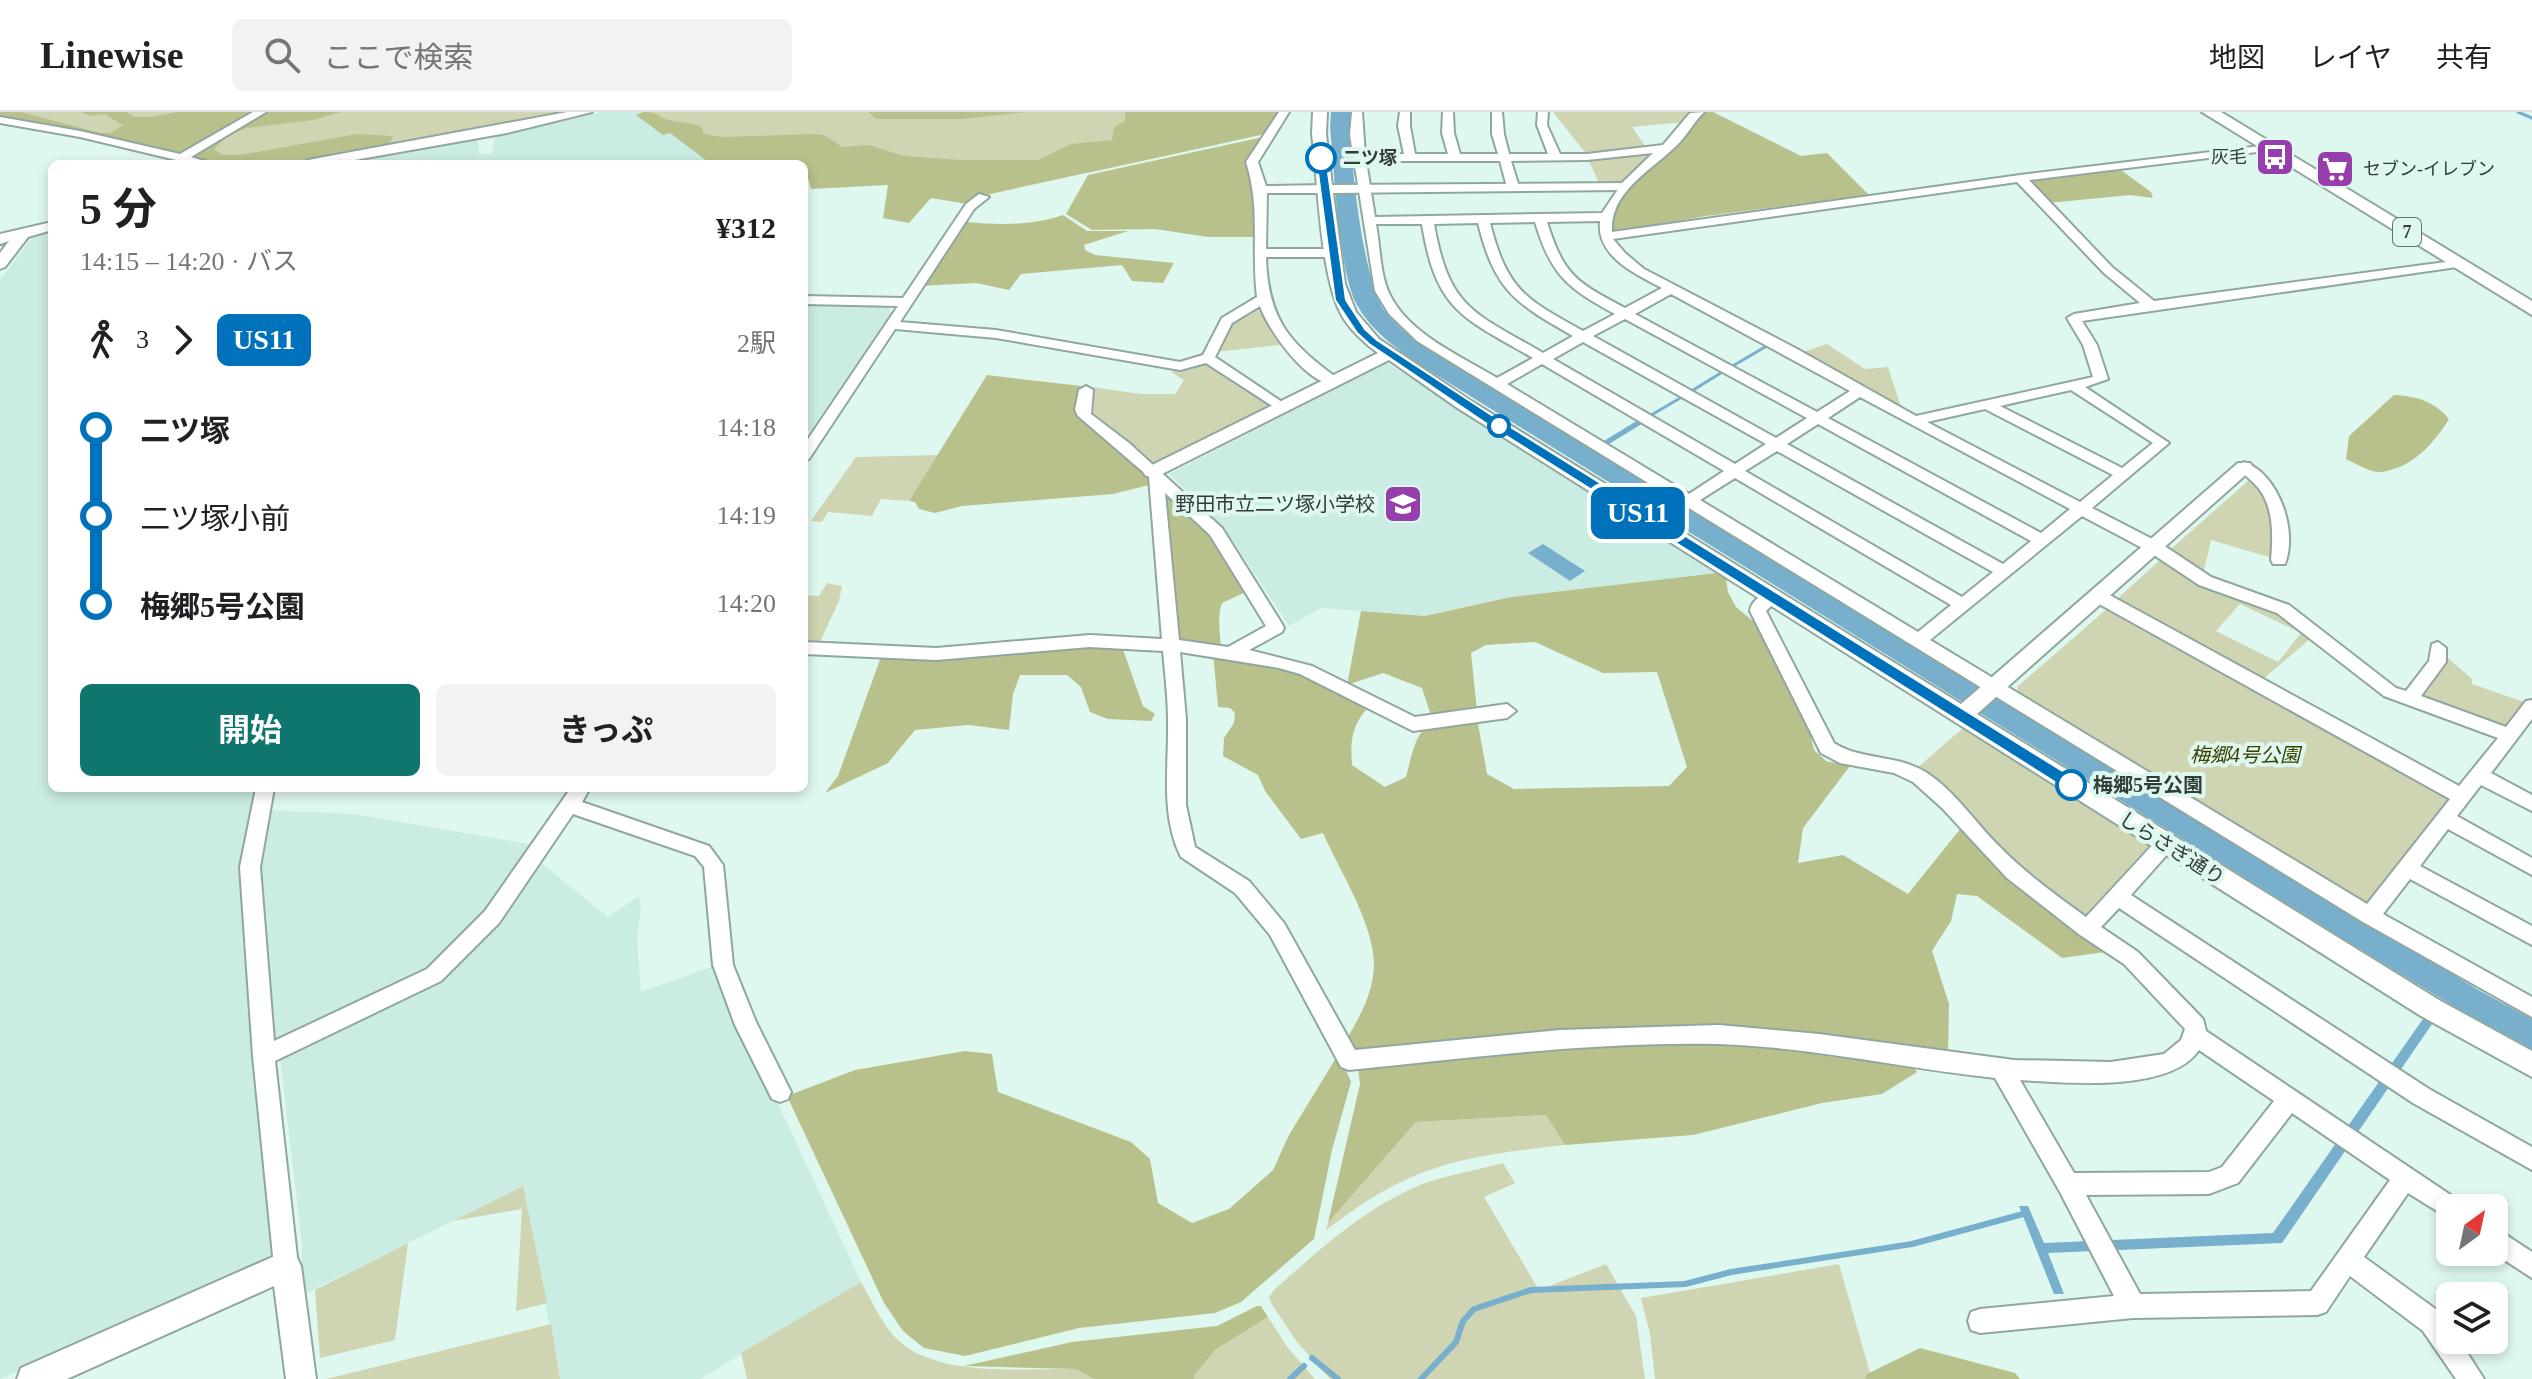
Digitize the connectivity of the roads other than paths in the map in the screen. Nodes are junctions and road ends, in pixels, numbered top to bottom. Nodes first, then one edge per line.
1 (261, 112) edge
2 (585, 112) edge
3 (1284, 112) edge
4 (1320, 112) edge
5 (1357, 112) edge
6 (1405, 112) edge
7 (1448, 112) edge
8 (1497, 112) edge
9 (1543, 112) edge
10 (1699, 112) edge
11 (2210, 112) edge
12 (0, 120) edge
13 (1663, 148) junction
14 (2269, 148) junction
15 (1555, 156) junction
16 (1505, 157) junction
17 (181, 158) junction
18 (1361, 158) junction
19 (1410, 158) junction
20 (1455, 158) junction
21 (190, 160) edge
22 (332, 160) edge
23 (2020, 178) junction
24 (1624, 186) junction
25 (1513, 187) junction
26 (1361, 188) junction
27 (1329, 189) junction
28 (1261, 190) junction
29 (983, 197) dead end
30 (1606, 217) junction
31 (1540, 218) junction
32 (1483, 220) junction
33 (1369, 221) junction
34 (1428, 221) junction
35 (48, 227) edge
36 (22, 234) junction
37 (1606, 236) junction
38 (0, 239) edge
39 (1262, 253) junction
40 (1332, 253) junction
41 (2457, 263) junction
42 (0, 264) edge
43 (1670, 289) junction
44 (1262, 299) junction
45 (808, 300) edge
46 (906, 302) junction
47 (2152, 305) junction
48 (2532, 309) edge
49 (1624, 314) junction
50 (891, 325) junction
51 (1583, 336) junction
52 (1388, 354) junction
53 (1208, 358) junction
54 (1542, 358) junction
55 (1332, 381) junction
56 (1496, 384) junction
57 (2074, 386) junction
58 (1086, 390) dead end
59 (1861, 390) junction
60 (1987, 405) junction
61 (1280, 407) junction
62 (1818, 417) junction
63 (1914, 421) junction
64 (1778, 444) junction
65 (808, 450) edge
66 (2244, 467) joint
67 (1734, 472) junction
68 (1154, 474) junction
69 (2125, 475) junction
70 (1688, 501) junction
71 (2083, 510) junction
72 (2042, 540) junction
73 (2154, 547) junction
74 (2279, 560) dead end
75 (2004, 571) junction
76 (2098, 596) junction
77 (1772, 597) junction
78 (1963, 605) junction
79 (1918, 641) junction
80 (1170, 645) junction
81 (808, 648) edge
82 (2438, 648) dead end
83 (1232, 652) junction
84 (1992, 689) junction
85 (2409, 699) junction
86 (2532, 706) edge
87 (1507, 711) dead end
88 (1966, 712) junction
89 (2510, 735) junction
90 (2479, 775) junction
91 (264, 792) edge
92 (576, 796) edge
93 (2461, 796) junction
94 (2532, 804) edge
95 (2446, 819) junction
96 (2165, 844) junction
97 (2532, 867) edge
98 (2406, 868) junction
99 (2117, 896) junction
100 (2370, 916) junction
101 (2087, 929) junction
102 (2532, 936) edge
103 (2532, 1008) edge
104 (2196, 1036) junction
105 (264, 1056) junction
106 (2532, 1065) edge
107 (2000, 1067) junction
108 (780, 1092) dead end
109 (2290, 1098) junction
110 (2532, 1159) edge
111 (2406, 1177) junction
112 (2068, 1184) junction
113 (2436, 1198) edge
114 (2508, 1249) edge
115 (2348, 1260) junction
116 (286, 1266) junction
117 (2532, 1266) edge
118 (2133, 1306) junction
119 (1980, 1321) dead end
120 (32, 1379) edge
121 (301, 1379) edge
122 (2471, 1379) edge

1 - 17 street
2 - 22 street
3 - 28 street
4 - 27 street, しらさぎ通り
5 - 18 street
6 - 19 street
7 - 20 street
8 - 16 street
9 - 15 street
10 - 13 street
11 - 14 main road, 7
12 - 17 street
13 - 15 street
13 - 24 street
14 - 23 street
14 - 41 main road, 7
15 - 16 street
16 - 20 street
16 - 25 street
17 - 21 street
18 - 19 street
18 - 26 street
19 - 20 street
23 - 37 street
23 - 47 street
24 - 25 street
24 - 30 street
25 - 26 street
26 - 27 street
26 - 33 street
27 - 28 street
27 - 40 street, しらさぎ通り
28 - 39 street
29 - 46 street
30 - 31 street
30 - 37 street
31 - 32 street
31 - 49 street
32 - 34 street
32 - 51 street
33 - 34 street
33 - 56 street
34 - 54 street
35 - 36 street
36 - 38 street
36 - 42 street
37 - 43 street
39 - 40 street
39 - 44 street
40 - 52 street, しらさぎ通り
41 - 47 street
41 - 48 main road, 7
43 - 49 street
43 - 59 street
44 - 53 street
44 - 55 street
45 - 46 street
46 - 50 street
47 - 57 street
49 - 51 street
49 - 62 street
50 - 53 street
50 - 65 street
51 - 54 street
51 - 64 street
52 - 55 street
52 - 77 street, しらさぎ通り
53 - 61 street
54 - 56 street
54 - 67 street
55 - 61 street
56 - 70 street
57 - 60 street
57 - 69 street
58 - 68 street
59 - 62 street
59 - 63 street
60 - 63 street
60 - 69 street
61 - 68 street
62 - 64 street
62 - 72 street
63 - 71 street
64 - 67 street
64 - 75 street
66 - 73 street
66 - 74 street
67 - 70 street
67 - 78 street
68 - 80 street
68 - 83 street
69 - 71 street
70 - 79 street
71 - 72 street
71 - 73 street
72 - 75 street
73 - 76 street
73 - 85 street
75 - 78 street
76 - 84 street
76 - 93 street
77 - 88 street, しらさぎ通り
77 - 101 street
78 - 79 street
79 - 84 street
80 - 81 street
80 - 83 street
80 - 107 street
82 - 85 street
83 - 87 street
84 - 88 street
84 - 100 street
85 - 89 street
86 - 89 street
88 - 96 street, しらさぎ通り
89 - 90 street
90 - 93 street
90 - 94 street
91 - 105 street
92 - 105 street
92 - 108 street
93 - 95 street
95 - 97 street
95 - 98 street
96 - 99 street
96 - 106 street, しらさぎ通り
98 - 100 street
98 - 102 street
99 - 101 street
99 - 110 street
100 - 103 street
101 - 104 street
104 - 107 street
104 - 109 street
105 - 116 street
107 - 112 street
109 - 111 street
109 - 112 street
111 - 113 street
111 - 115 street
112 - 118 street
114 - 117 street
115 - 118 street
115 - 122 street
116 - 120 street
116 - 121 street
118 - 119 street

